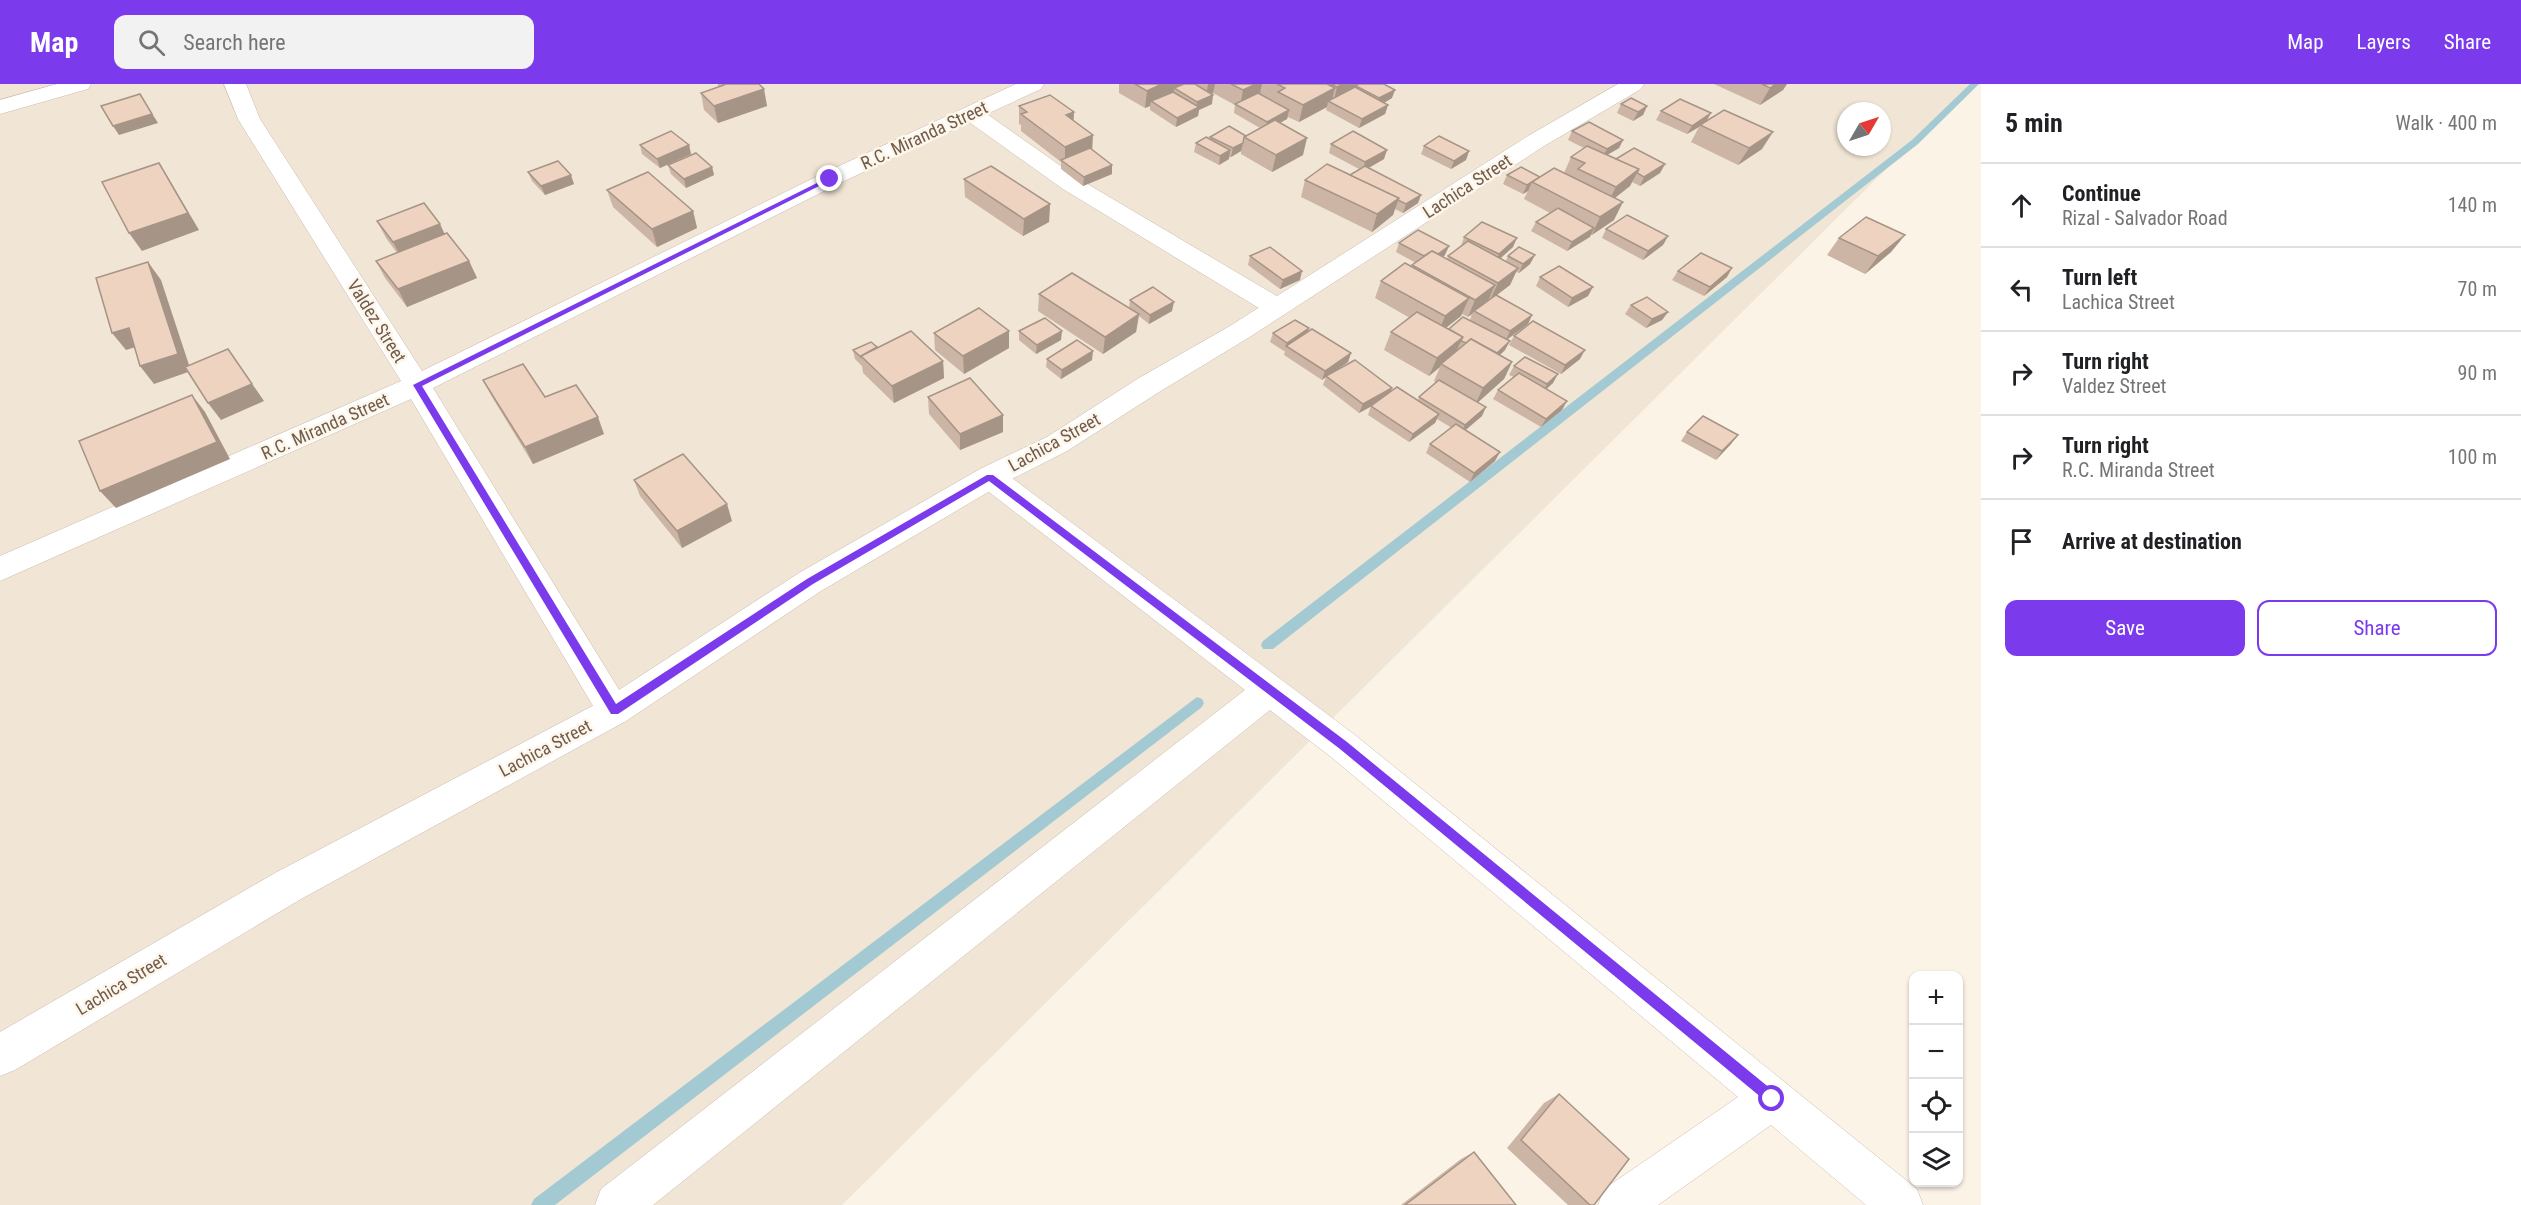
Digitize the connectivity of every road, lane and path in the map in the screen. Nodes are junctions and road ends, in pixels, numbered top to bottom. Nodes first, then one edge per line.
1 (80, 84) edge
2 (235, 84) edge
3 (1033, 84) edge
4 (1633, 84) edge
5 (0, 107) edge
6 (971, 113) junction
7 (1276, 307) junction
8 (417, 385) junction
9 (990, 477) junction
10 (0, 569) edge
11 (1270, 690) junction
12 (614, 711) junction
13 (0, 1055) edge
14 (1772, 1099) junction
15 (617, 1205) edge
16 (1620, 1205) edge
17 (1901, 1205) edge

1 - 5 street
2 - 8 street, Valdez Street
3 - 6 street, R.C. Miranda Street
4 - 7 street, Lachica Street
6 - 7 street
6 - 8 street, R.C. Miranda Street
7 - 9 street, Lachica Street
8 - 10 street, R.C. Miranda Street
8 - 12 street, Valdez Street
9 - 11 street
9 - 12 street, Lachica Street
11 - 14 street
11 - 15 street
12 - 13 street, Lachica Street
14 - 16 street
14 - 17 street

